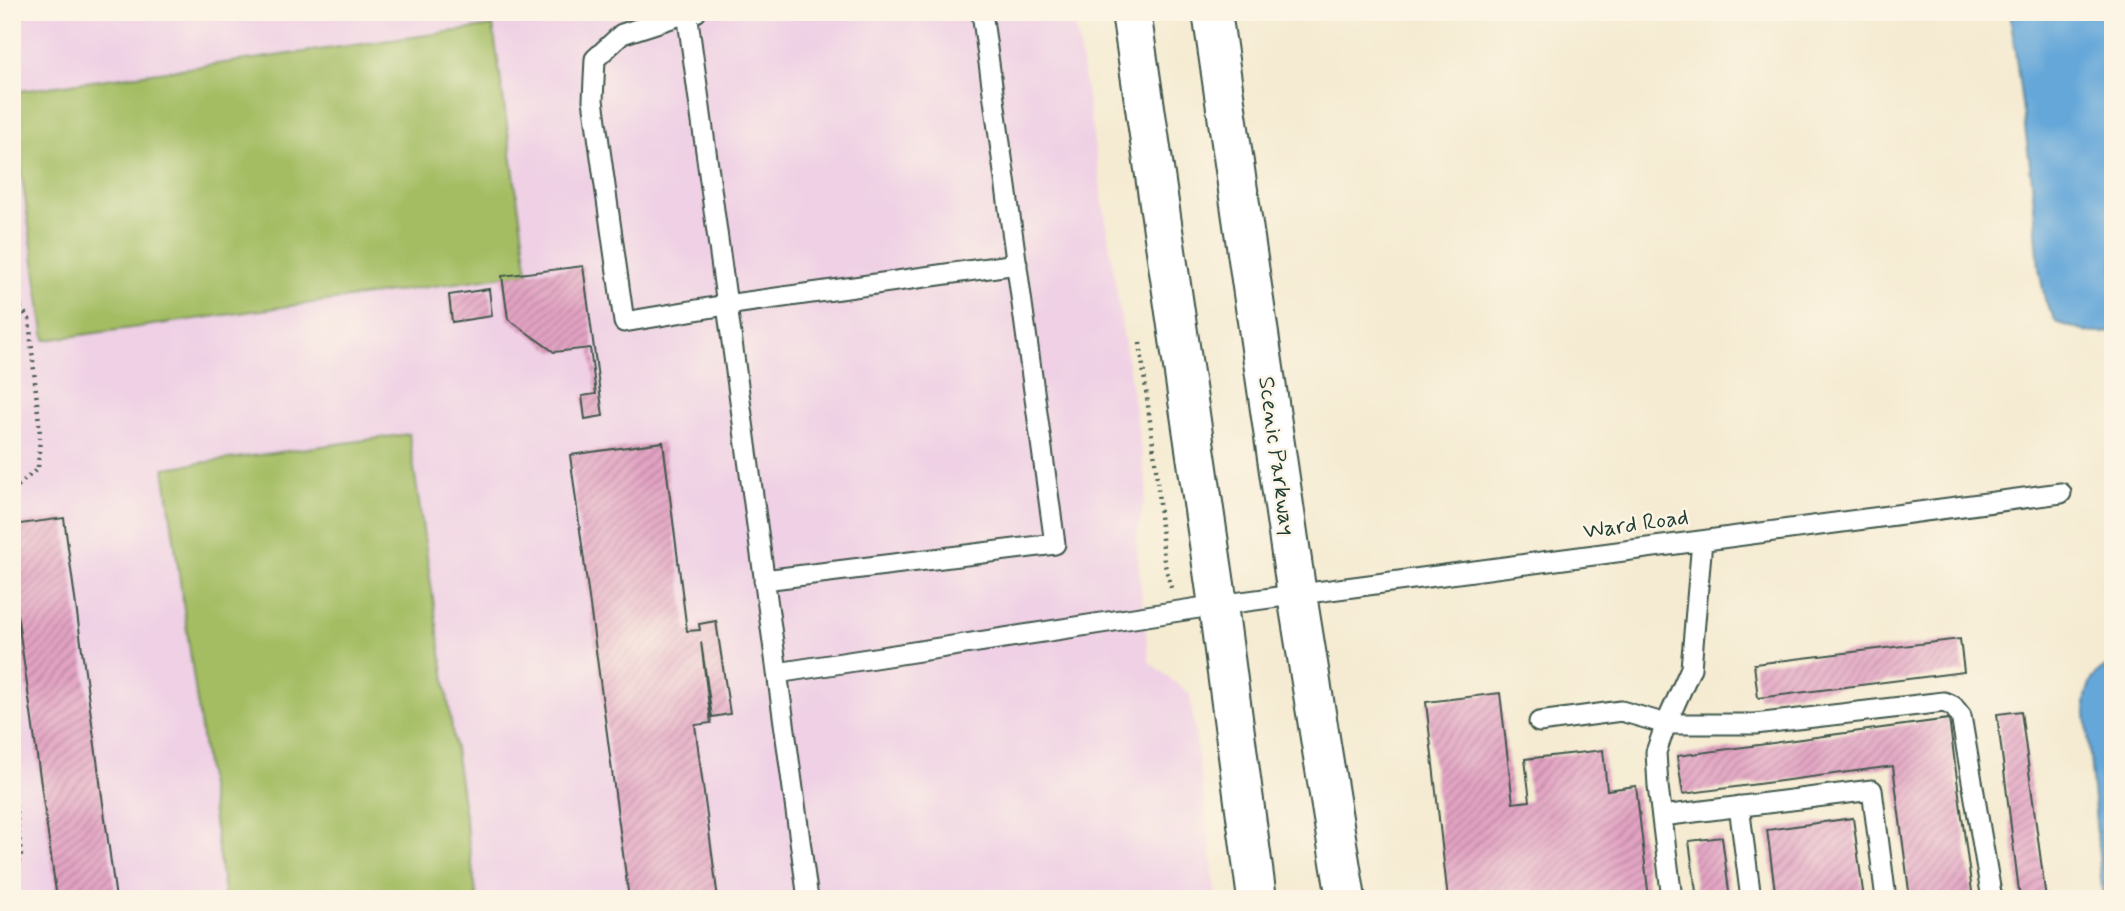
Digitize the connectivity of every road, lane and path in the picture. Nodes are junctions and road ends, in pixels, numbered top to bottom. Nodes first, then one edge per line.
1 (982, 12) edge
2 (1131, 12) edge
3 (1212, 12) edge
4 (690, 13) edge
5 (1017, 264) junction
6 (12, 296) edge
7 (726, 305) junction
8 (12, 491) edge
9 (2061, 493) dead end
10 (1702, 541) junction
11 (764, 580) junction
12 (1297, 595) junction
13 (1218, 605) junction
14 (777, 673) junction
15 (1539, 722) dead end
16 (1666, 724) junction
17 (12, 777) edge
18 (1739, 806) junction
19 (1662, 816) junction
20 (12, 885) edge
21 (808, 899) edge
22 (1257, 899) edge
23 (1346, 899) edge
24 (1672, 899) edge
25 (1751, 899) edge
26 (1886, 899) edge
27 (1992, 899) edge

1 - 5 lane
2 - 13 street
3 - 12 street, Scenic Parkway
4 - 7 lane
4 - 7 lane
5 - 7 lane
5 - 11 lane
6 - 8 path
7 - 11 lane
9 - 10 lane, Ward Road
10 - 12 lane, Ward Road
10 - 16 lane
11 - 14 lane
12 - 13 lane, Ward Road
12 - 23 street, Scenic Parkway
13 - 14 lane, Ward Road
13 - 22 street
14 - 21 lane
15 - 16 lane
16 - 19 lane
16 - 27 lane
17 - 20 path
18 - 19 lane
18 - 25 lane
18 - 26 lane
19 - 24 lane

